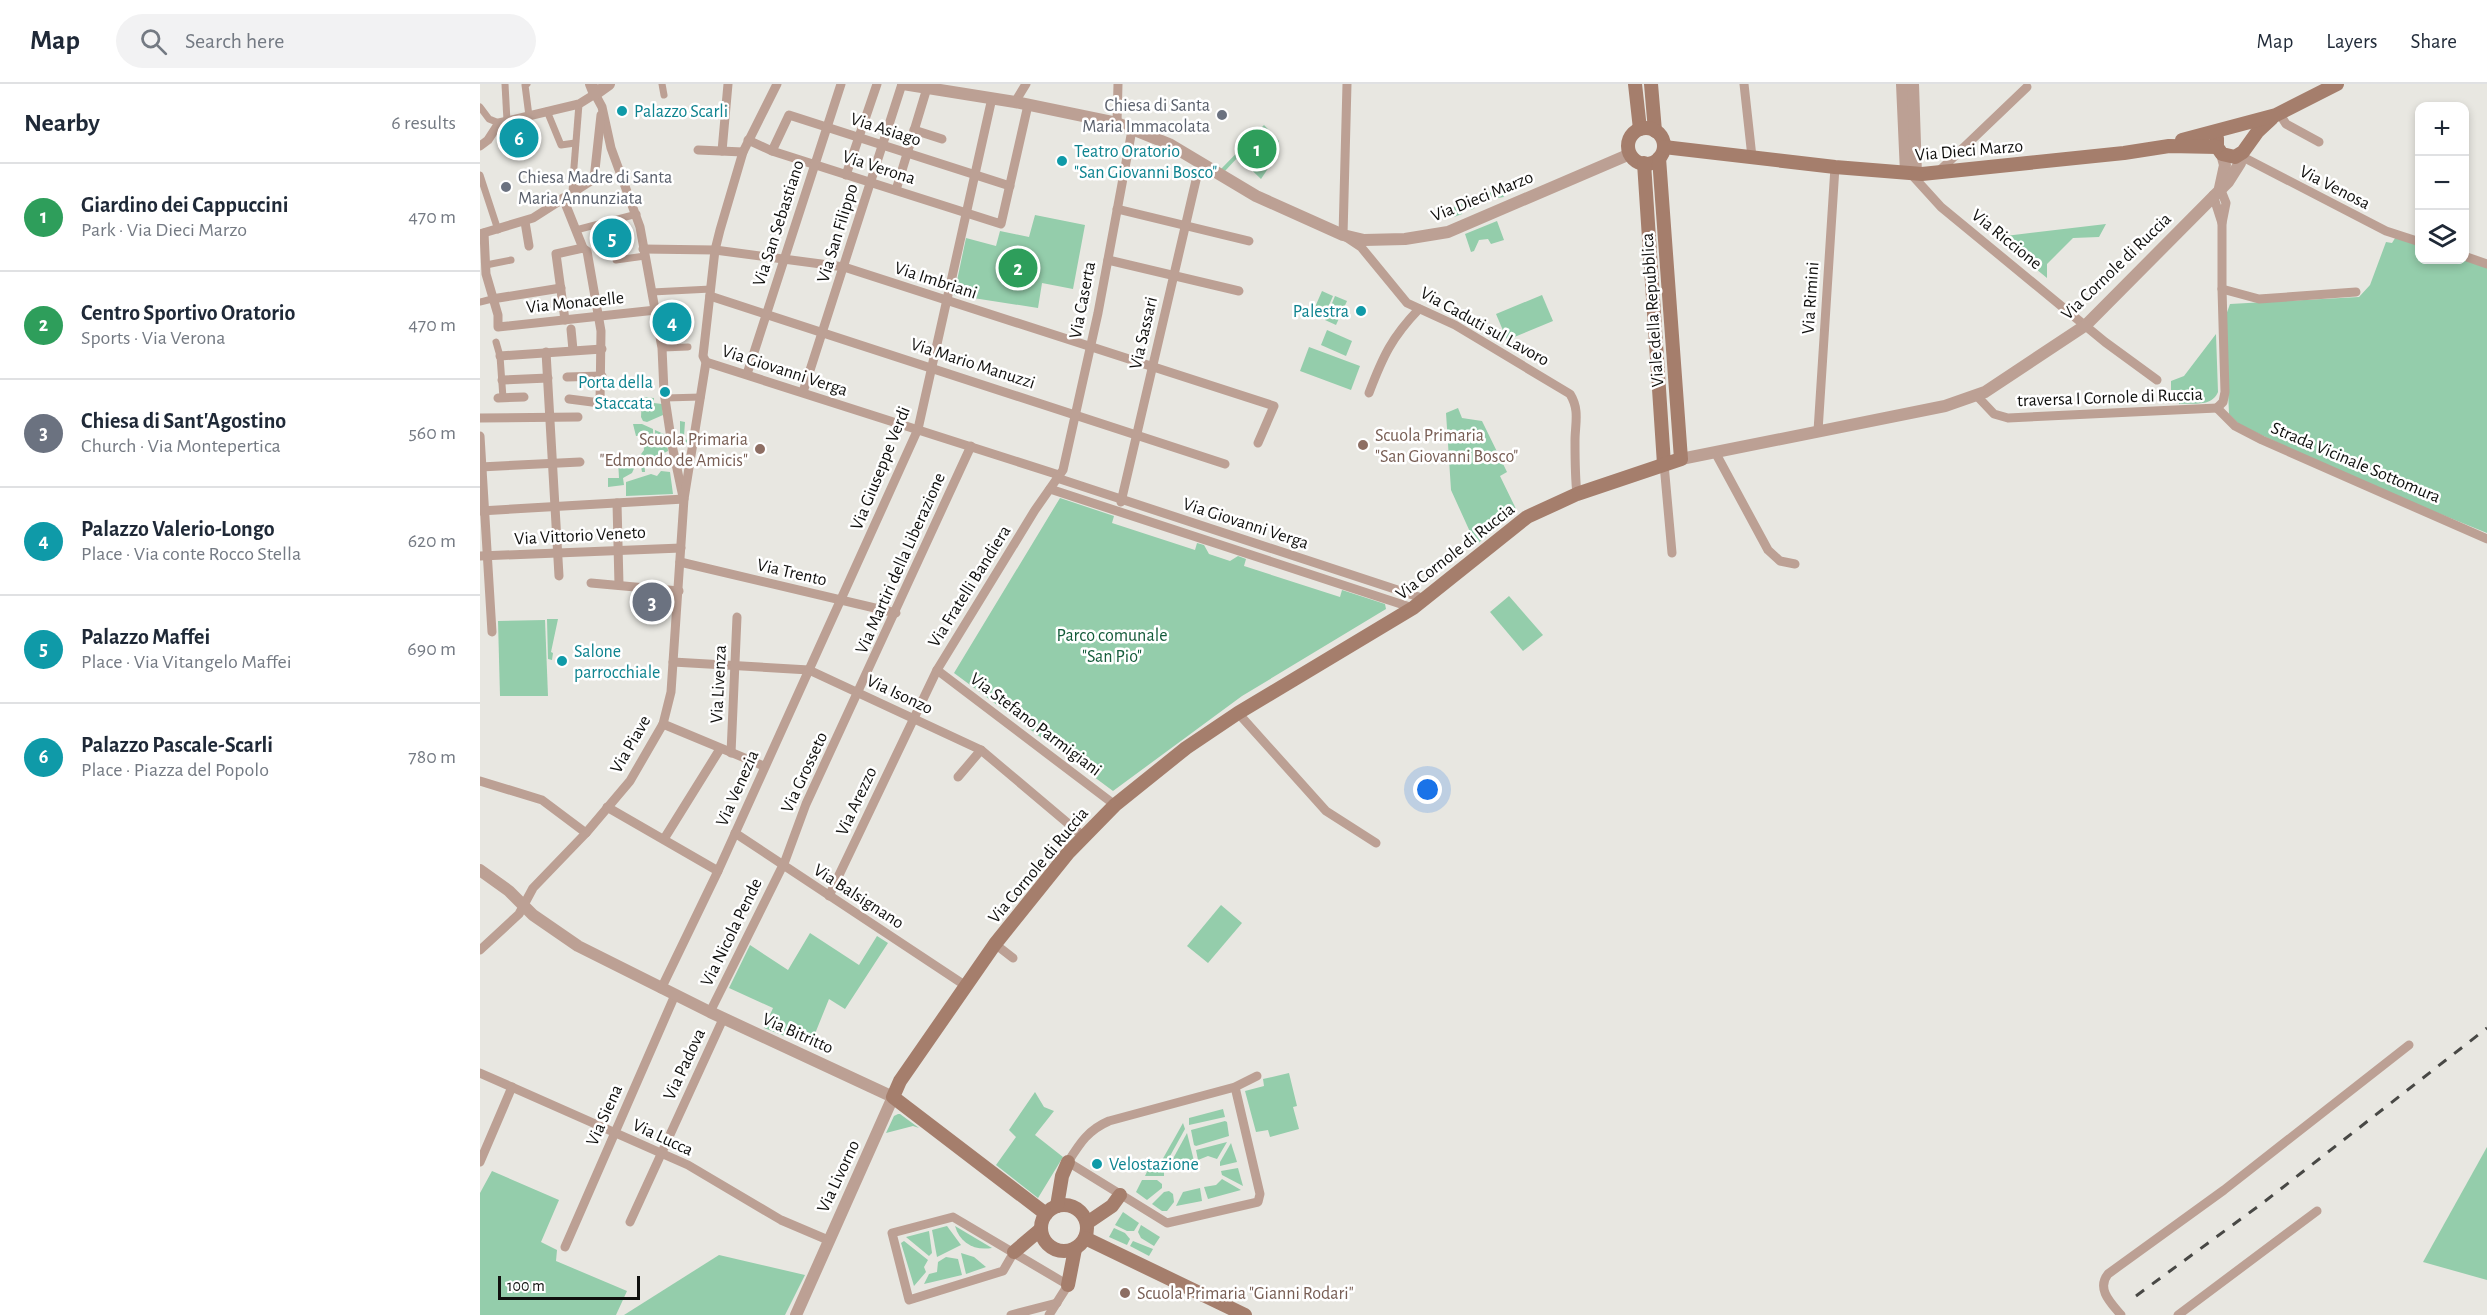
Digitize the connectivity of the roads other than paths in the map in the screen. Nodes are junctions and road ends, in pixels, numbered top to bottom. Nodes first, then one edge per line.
1 (505, 84) edge
2 (525, 84) edge
3 (609, 84) edge
4 (662, 84) edge
5 (728, 84) edge
6 (777, 84) edge
7 (841, 84) edge
8 (877, 84) edge
9 (902, 84) edge
10 (1026, 84) edge
11 (1118, 84) edge
12 (1347, 84) edge
13 (1635, 84) edge
14 (1651, 84) edge
15 (1744, 84) edge
16 (1902, 84) edge
17 (1913, 84) edge
18 (2337, 84) edge
19 (929, 87) edge
20 (2027, 87) dead end
21 (593, 89) edge
22 (664, 95) dead end
23 (992, 98) junction
24 (1015, 102) junction
25 (579, 104) junction
26 (1028, 105) junction
27 (480, 107) edge
28 (602, 107) junction
29 (547, 111) junction
30 (2278, 114) junction
31 (529, 116) junction
32 (503, 122) junction
33 (1117, 123) junction
34 (827, 128) junction
35 (1640, 129) junction
36 (2227, 129) junction
37 (914, 130) junction
38 (1132, 130) junction
39 (1655, 131) junction
40 (859, 138) junction
41 (942, 139) dead end
42 (748, 140) junction
43 (2319, 142) dead end
44 (575, 143) junction
45 (882, 145) junction
46 (480, 146) edge
47 (2169, 146) junction
48 (698, 150) dead end
49 (722, 151) junction
50 (772, 151) junction
51 (2219, 151) junction
52 (2243, 151) junction
53 (743, 152) junction
54 (1662, 152) junction
55 (907, 153) junction
56 (1630, 154) junction
57 (1752, 157) junction
58 (815, 163) junction
59 (1200, 163) junction
60 (1644, 163) junction
61 (1835, 167) junction
62 (1911, 173) junction
63 (1937, 173) junction
64 (480, 174) edge
65 (846, 175) junction
66 (975, 175) junction
67 (870, 182) junction
68 (1010, 186) junction
69 (896, 190) junction
70 (572, 192) junction
71 (2216, 192) junction
72 (563, 198) junction
73 (484, 200) edge
74 (1117, 209) junction
75 (2197, 212) junction
76 (967, 213) junction
77 (637, 214) junction
78 (525, 222) junction
79 (2222, 223) junction
80 (1186, 225) junction
81 (498, 230) junction
82 (576, 230) junction
83 (482, 234) edge
84 (1343, 235) junction
85 (2415, 240) edge
86 (1249, 241) dead end
87 (529, 246) dead end
88 (583, 248) junction
89 (715, 250) junction
90 (644, 252) junction
91 (783, 258) junction
92 (2469, 258) edge
93 (511, 260) dead end
94 (616, 260) dead end
95 (1108, 260) junction
96 (2487, 264) edge
97 (844, 267) junction
98 (484, 271) edge
99 (1174, 275) junction
100 (561, 288) junction
101 (2222, 289) junction
102 (1239, 291) dead end
103 (652, 292) junction
104 (710, 292) junction
105 (2356, 292) dead end
106 (492, 299) junction
107 (947, 301) junction
108 (480, 302) edge
109 (1419, 309) junction
110 (656, 310) junction
111 (766, 314) junction
112 (599, 316) junction
113 (569, 323) junction
114 (2086, 325) junction
115 (498, 327) junction
116 (823, 332) junction
117 (1090, 346) junction
118 (688, 347) dead end
119 (662, 348) junction
120 (602, 349) junction
121 (573, 350) junction
122 (546, 352) junction
123 (500, 356) junction
124 (706, 362) junction
125 (933, 367) junction
126 (1152, 367) junction
127 (747, 374) junction
128 (602, 376) junction
129 (567, 377) dead end
130 (548, 378) junction
131 (502, 380) junction
132 (524, 380) junction
133 (2157, 380) dead end
134 (803, 392) junction
135 (1369, 393) dead end
136 (1977, 396) junction
137 (701, 397) junction
138 (500, 398) joint
139 (665, 398) junction
140 (569, 399) dead end
141 (2217, 408) junction
142 (1076, 413) junction
143 (551, 416) junction
144 (578, 417) dead end
145 (480, 418) edge
146 (918, 429) junction
147 (1818, 430) junction
148 (1137, 434) junction
149 (480, 436) edge
150 (1257, 444) dead end
151 (672, 445) junction
152 (694, 446) junction
153 (971, 446) junction
154 (1715, 452) junction
155 (1681, 459) junction
156 (580, 462) dead end
157 (553, 463) junction
158 (1225, 464) dead end
159 (1664, 464) junction
160 (482, 467) edge
161 (1058, 477) junction
162 (1050, 489) junction
163 (1577, 494) junction
164 (684, 499) junction
165 (1122, 499) junction
166 (617, 503) junction
167 (555, 507) junction
168 (482, 511) edge
169 (1118, 511) junction
170 (2487, 538) edge
171 (681, 548) junction
172 (618, 550) junction
173 (1672, 553) dead end
174 (558, 554) junction
175 (484, 556) edge
176 (680, 562) junction
177 (1795, 564) dead end
178 (559, 576) dead end
179 (591, 583) dead end
180 (619, 585) junction
181 (679, 591) junction
182 (1425, 599) junction
183 (841, 601) junction
184 (1413, 608) junction
185 (896, 613) junction
186 (737, 617) dead end
187 (492, 632) dead end
188 (673, 662) junction
189 (735, 665) junction
190 (809, 670) junction
191 (937, 670) junction
192 (859, 694) junction
193 (1238, 712) junction
194 (913, 719) junction
195 (663, 724) junction
196 (720, 749) junction
197 (981, 750) junction
198 (731, 753) junction
199 (764, 766) junction
200 (958, 777) dead end
201 (480, 781) edge
202 (1115, 805) junction
203 (607, 807) junction
204 (586, 833) junction
205 (735, 833) junction
206 (1083, 836) junction
207 (664, 839) junction
208 (1376, 843) dead end
209 (782, 866) junction
210 (480, 870) edge
211 (718, 871) junction
212 (829, 896) junction
213 (522, 905) junction
214 (995, 944) junction
215 (480, 950) edge
216 (1013, 958) dead end
217 (966, 986) junction
218 (662, 989) junction
219 (675, 995) junction
220 (710, 1012) junction
221 (723, 1019) junction
222 (2409, 1045) dead end
223 (480, 1073) edge
224 (1257, 1076) dead end
225 (512, 1087) junction
226 (1235, 1087) junction
227 (892, 1097) junction
228 (615, 1132) junction
229 (662, 1153) junction
230 (480, 1162) edge
231 (1068, 1162) junction
232 (1120, 1195) junction
233 (1051, 1210) junction
234 (2317, 1211) dead end
235 (630, 1222) dead end
236 (1087, 1223) junction
237 (1041, 1228) junction
238 (1085, 1238) junction
239 (828, 1240) junction
240 (565, 1247) dead end
241 (1075, 1249) junction
242 (1014, 1252) junction
243 (1068, 1285) junction
244 (1057, 1303) junction
245 (801, 1313) edge
246 (1011, 1315) edge
247 (1049, 1315) edge
248 (1245, 1315) edge
249 (2121, 1315) edge
250 (2178, 1315) edge

1 - 32 street
2 - 31 street
3 - 21 street
4 - 22 street
5 - 49 street
6 - 42 street
7 - 34 street, Via San Sebastiano
8 - 40 street
9 - 19 street, Via Dieci Marzo
9 - 45 street, Via San Filippo
10 - 24 street
11 - 33 street
12 - 84 street
13 - 35 main road
14 - 39 main road
15 - 57 street
16 - 62 street
17 - 62 street
18 - 30 main road, Via Dieci Marzo
19 - 23 street, Via Dieci Marzo
19 - 37 street
20 - 63 street
21 - 25 street
21 - 28 street
23 - 24 street, Via Dieci Marzo
23 - 66 street, Via Giuseppe Verdi
24 - 26 street, Via Dieci Marzo
25 - 29 street
25 - 44 street
26 - 33 street, Via Dieci Marzo
26 - 68 street
27 - 32 street
28 - 70 street
28 - 77 street
29 - 31 street
29 - 44 street
30 - 36 main road, Via Dieci Marzo
30 - 43 street
30 - 52 main road
31 - 32 street
32 - 46 street
33 - 38 street, Via Dieci Marzo
34 - 40 street, Via Asiago
34 - 50 street, Via Asiago
34 - 58 street, Via San Sebastiano
35 - 39 main road
35 - 56 main road
36 - 47 main road, Via Dieci Marzo
36 - 51 main road
36 - 52 main road
37 - 41 street
37 - 55 street
38 - 59 street, Via Dieci Marzo
38 - 74 street, Via Caserta
39 - 54 main road
40 - 45 street, Via Asiago
40 - 65 street
42 - 50 street, Via Verona
42 - 53 street
44 - 70 street
45 - 55 street, Via Asiago
45 - 67 street, Via San Filippo
47 - 51 main road, Via Dieci Marzo
47 - 63 main road, Via Dieci Marzo
48 - 49 street
49 - 53 street
50 - 58 street, Via Verona
51 - 52 main road
51 - 71 street
52 - 71 street, Via Cornole di Ruccia
52 - 85 street, Via Venosa
53 - 89 street
54 - 57 main road, Via Dieci Marzo
54 - 60 main road
54 - 155 main road, Viale della Repubblica
55 - 66 street, Via Asiago
55 - 69 street
56 - 60 main road
56 - 84 street, Via Dieci Marzo
57 - 61 main road, Via Dieci Marzo
58 - 65 street, Via Verona
58 - 91 street, Via San Sebastiano
59 - 80 street, Via Sassari
59 - 84 street, Via Dieci Marzo
60 - 159 main road, Viale della Repubblica
61 - 62 main road, Via Dieci Marzo
61 - 147 street, Via Rimini
62 - 63 main road, Via Dieci Marzo
62 - 114 street, Via Riccione
64 - 73 street
65 - 67 street, Via Verona
66 - 68 street, Via Asiago
66 - 76 street, Via Giuseppe Verdi
67 - 69 street, Via Verona
67 - 97 street, Via San Filippo
68 - 76 street, Via Verona
69 - 76 street, Via Verona
70 - 72 street
71 - 75 street, Via Cornole di Ruccia
71 - 79 street
72 - 78 street
72 - 82 street
73 - 81 street
74 - 80 street
74 - 95 street, Via Caserta
75 - 79 street
75 - 114 street, Via Cornole di Ruccia
76 - 107 street, Via Giuseppe Verdi
77 - 82 street
77 - 90 street
78 - 81 street
78 - 87 street
79 - 101 street
80 - 86 street
80 - 99 street, Via Sassari
81 - 83 street
82 - 88 street
83 - 98 street
84 - 109 street, Via Caduti sul Lavoro
88 - 100 street
88 - 112 street
89 - 90 street, Via Imbriani
89 - 91 street, Via Imbriani
89 - 104 street
90 - 94 street
90 - 103 street
91 - 97 street, Via Imbriani
91 - 111 street, Via San Sebastiano
92 - 96 street
93 - 98 street
95 - 99 street
95 - 117 street, Via Caserta
97 - 107 street, Via Imbriani
97 - 116 street, Via San Filippo
98 - 106 street
99 - 102 street
99 - 126 street, Via Sassari
100 - 106 street
100 - 113 street
101 - 105 street
101 - 141 street
103 - 104 street
103 - 110 street
104 - 111 street, Via Mario Manuzzi
104 - 124 street
106 - 108 street
106 - 115 street
107 - 117 street, Via Imbriani
107 - 125 street, Via Giuseppe Verdi
109 - 135 street
109 - 163 street, Via Caduti sul Lavoro
110 - 112 street, Via Monacelle
110 - 119 street
111 - 116 street, Via Mario Manuzzi
111 - 127 street, Via San Sebastiano
112 - 113 street, Via Monacelle
112 - 120 street
113 - 115 street, Via Monacelle
113 - 121 street
114 - 133 street, Via Riccione
114 - 136 street, Via Cornole di Ruccia
115 - 123 street
116 - 125 street, Via Mario Manuzzi
116 - 134 street, Via San Filippo
117 - 126 street, Via Imbriani
117 - 142 street, Via Caserta
118 - 119 street
119 - 139 street
120 - 121 street
120 - 128 street
121 - 122 street
122 - 123 street
122 - 130 street
123 - 131 street
124 - 127 street, Via Giovanni Verga
124 - 137 street
125 - 142 street, Via Mario Manuzzi
125 - 146 street, Via Giuseppe Verdi
126 - 148 street, Via Sassari
126 - 150 street, Via Imbriani
127 - 134 street, Via Giovanni Verga
128 - 129 street
128 - 140 street
130 - 132 street
130 - 143 street
131 - 132 street
131 - 138 street
132 - 138 street
134 - 146 street, Via Giovanni Verga
136 - 141 street, traversa I Cornole di Ruccia
136 - 147 street, Via Cornole di Ruccia
137 - 139 street
137 - 152 street
139 - 151 street
141 - 170 street, Strada Vicinale Sottomura
142 - 148 street, Via Mario Manuzzi
142 - 161 street, Via Caserta
143 - 144 street
143 - 145 street
143 - 157 street
146 - 153 street, Via Giovanni Verga
146 - 183 street, Via Giuseppe Verdi
147 - 154 street, Via Cornole di Ruccia
148 - 158 street, Via Mario Manuzzi
148 - 165 street, Via Sassari
149 - 160 street
151 - 152 street
151 - 164 street
152 - 164 street
153 - 161 street, Via Giovanni Verga
153 - 185 street, Via Martiri della Liberazione
154 - 155 street, Via Cornole di Ruccia
154 - 177 street
155 - 159 main road, Via Cornole di Ruccia
156 - 157 street
157 - 160 street
157 - 167 street
159 - 163 main road, Via Cornole di Ruccia
159 - 173 street
160 - 168 street
161 - 162 street, Via Fratelli Bandiera
161 - 165 street, Via Giovanni Verga
162 - 169 street, Via Giovanni Verga
162 - 191 street, Via Fratelli Bandiera
163 - 182 main road, Via Cornole di Ruccia
164 - 166 street
164 - 171 street, Via Piave
165 - 169 street, Via Sassari
165 - 182 street, Via Giovanni Verga
166 - 167 street
166 - 172 street
167 - 168 street
167 - 174 street
168 - 175 street
169 - 184 street, Via Giovanni Verga
171 - 172 street, Via Vittorio Veneto
171 - 176 street, Via Piave
172 - 174 street, Via Vittorio Veneto
172 - 180 street
174 - 175 street, Via Vittorio Veneto
174 - 178 street
175 - 187 street
176 - 181 street, Via Piave
176 - 183 street, Via Trento
179 - 180 street
180 - 181 street
181 - 188 street, Via Piave
182 - 184 main road, Via Cornole di Ruccia
183 - 185 street, Via Trento
183 - 190 street, Via Venezia
184 - 193 main road, Via Cornole di Ruccia
185 - 192 street, Via Martiri della Liberazione
186 - 189 street, Via Livenza
188 - 189 street, Via Isonzo
188 - 195 street, Via Piave
189 - 190 street, Via Isonzo
189 - 198 street, Via Livenza
190 - 192 street, Via Isonzo
190 - 199 street, Via Venezia
191 - 194 street, Via Fratelli Bandiera
191 - 202 street, Via Stefano Parmigiani
192 - 194 street, Via Isonzo
192 - 209 street, Via Grosseto
193 - 202 main road, Via Cornole di Ruccia
193 - 208 street
194 - 197 street, Via Isonzo
194 - 212 street, Via Arezzo
195 - 196 street
195 - 203 street, Via Piave
196 - 198 street
196 - 207 street
197 - 200 street
197 - 206 street, Via Isonzo
198 - 199 street
199 - 205 street, Via Venezia
201 - 204 street
202 - 206 main road, Via Cornole di Ruccia
203 - 204 street, Via Piave
203 - 207 street
204 - 213 street, Via Piave
205 - 209 street, Via Balsignano
205 - 211 street, Via Venezia
206 - 214 main road, Via Cornole di Ruccia
207 - 211 street
209 - 212 street, Via Balsignano
209 - 220 street, Via Nicola Pende
210 - 213 street, Via Bitritto
211 - 218 street, Via Venezia
212 - 217 street, Via Balsignano
213 - 215 street, Via Piave
213 - 218 street, Via Bitritto
214 - 216 street
214 - 217 main road, Via Cornole di Ruccia
217 - 227 main road, Via Cornole di Ruccia
218 - 219 street, Via Bitritto
219 - 220 street, Via Bitritto
219 - 228 street, Via Siena
220 - 221 street, Via Bitritto
221 - 227 street, Via Bitritto
221 - 229 street, Via Padova
222 - 249 street
223 - 225 street, Via Lucca
224 - 226 street
225 - 228 street, Via Lucca
225 - 230 street
226 - 231 street
226 - 232 street
227 - 233 main road, Via Bitritto
227 - 239 street, Via Livorno
228 - 229 street, Via Lucca
228 - 240 street, Via Siena
229 - 235 street, Via Padova
229 - 239 street, Via Lucca
231 - 232 street
231 - 233 main road
232 - 236 main road
233 - 236 main road
233 - 237 main road
234 - 250 street
236 - 238 main road
237 - 241 main road
237 - 242 main road
238 - 241 main road
238 - 248 main road
239 - 245 street, Via Livorno
241 - 243 main road
242 - 242 street
242 - 243 street
243 - 244 street
244 - 246 street
244 - 247 street

